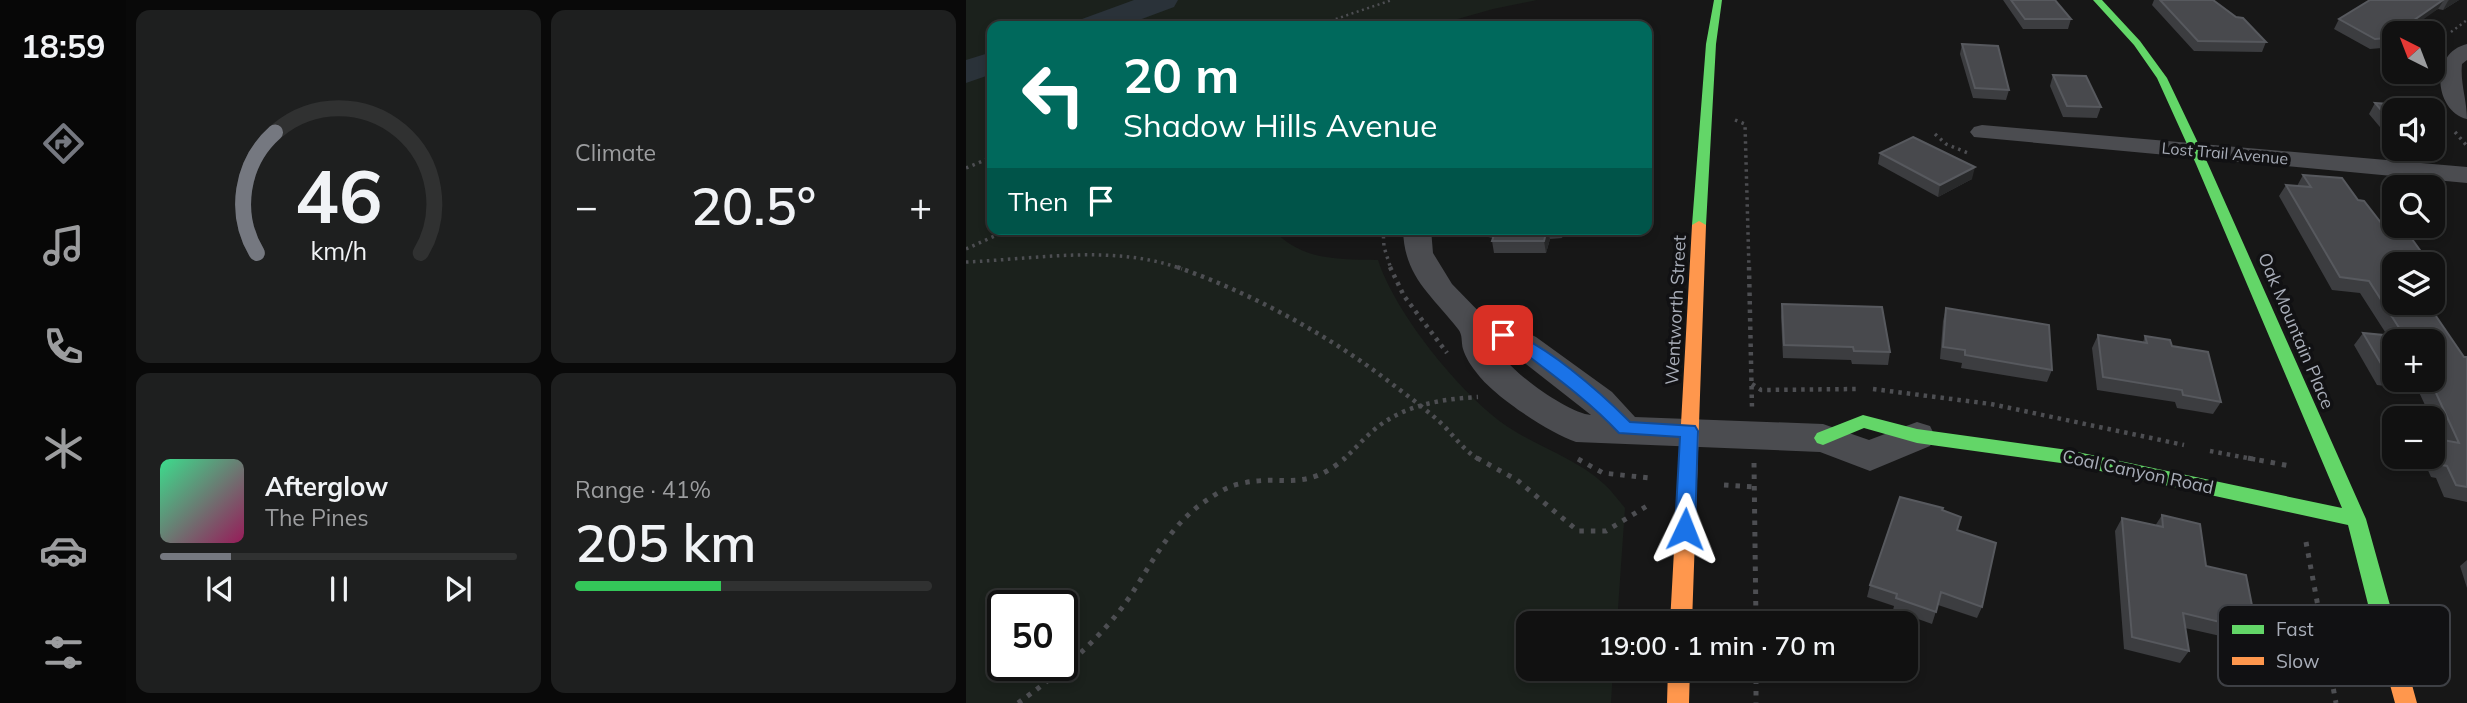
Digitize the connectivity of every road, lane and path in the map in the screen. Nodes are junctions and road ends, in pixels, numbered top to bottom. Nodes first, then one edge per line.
1 (1392, 0) edge
2 (1718, 0) edge
3 (2097, 0) edge
4 (1330, 21) edge
5 (2467, 50) edge
6 (1708, 110) junction
7 (2467, 112) edge
8 (1982, 132) dead end
9 (2196, 150) junction
10 (987, 159) edge
11 (966, 168) edge
12 (2467, 175) edge
13 (999, 235) edge
14 (1417, 235) edge
15 (966, 249) edge
16 (966, 262) edge
17 (1477, 329) junction
18 (1547, 363) junction
19 (1501, 391) junction
20 (1419, 404) junction
21 (1625, 429) junction
22 (1689, 431) junction
23 (1752, 436) junction
24 (1917, 436) joint
25 (2287, 455) dead end
26 (1687, 482) junction
27 (2297, 505) junction
28 (2356, 519) junction
29 (2317, 605) edge
30 (2379, 605) edge
31 (1682, 611) edge
32 (1756, 611) edge
33 (1679, 681) edge
34 (1756, 681) edge
35 (2401, 686) edge
36 (1018, 703) edge
37 (1678, 703) edge
38 (1756, 703) edge
39 (2406, 703) edge

1 - 4 path
2 - 6 street, Wentworth Street
3 - 9 street, Oak Mountain Place
5 - 7 street
6 - 22 street, Wentworth Street
6 - 23 path
8 - 9 street, Lost Trail Avenue
9 - 12 street, Lost Trail Avenue
9 - 28 street, Oak Mountain Place
10 - 11 path
13 - 15 path
14 - 17 street
16 - 20 path
17 - 18 street
17 - 19 street, Coal Canyon Road
18 - 19 street
18 - 21 street
19 - 20 path
19 - 21 street, Coal Canyon Road
20 - 26 path
20 - 36 path
21 - 22 street, Coal Canyon Road
22 - 23 street, Coal Canyon Road
22 - 26 street, Wentworth Street
23 - 24 street, Coal Canyon Road
23 - 32 path
24 - 27 street, Coal Canyon Road
25 - 27 path
26 - 31 street, Wentworth Street
27 - 28 street, Coal Canyon Road
27 - 29 path
28 - 30 street, Oak Mountain Place
33 - 37 street
34 - 38 path
35 - 39 street, Oak Mountain Place

